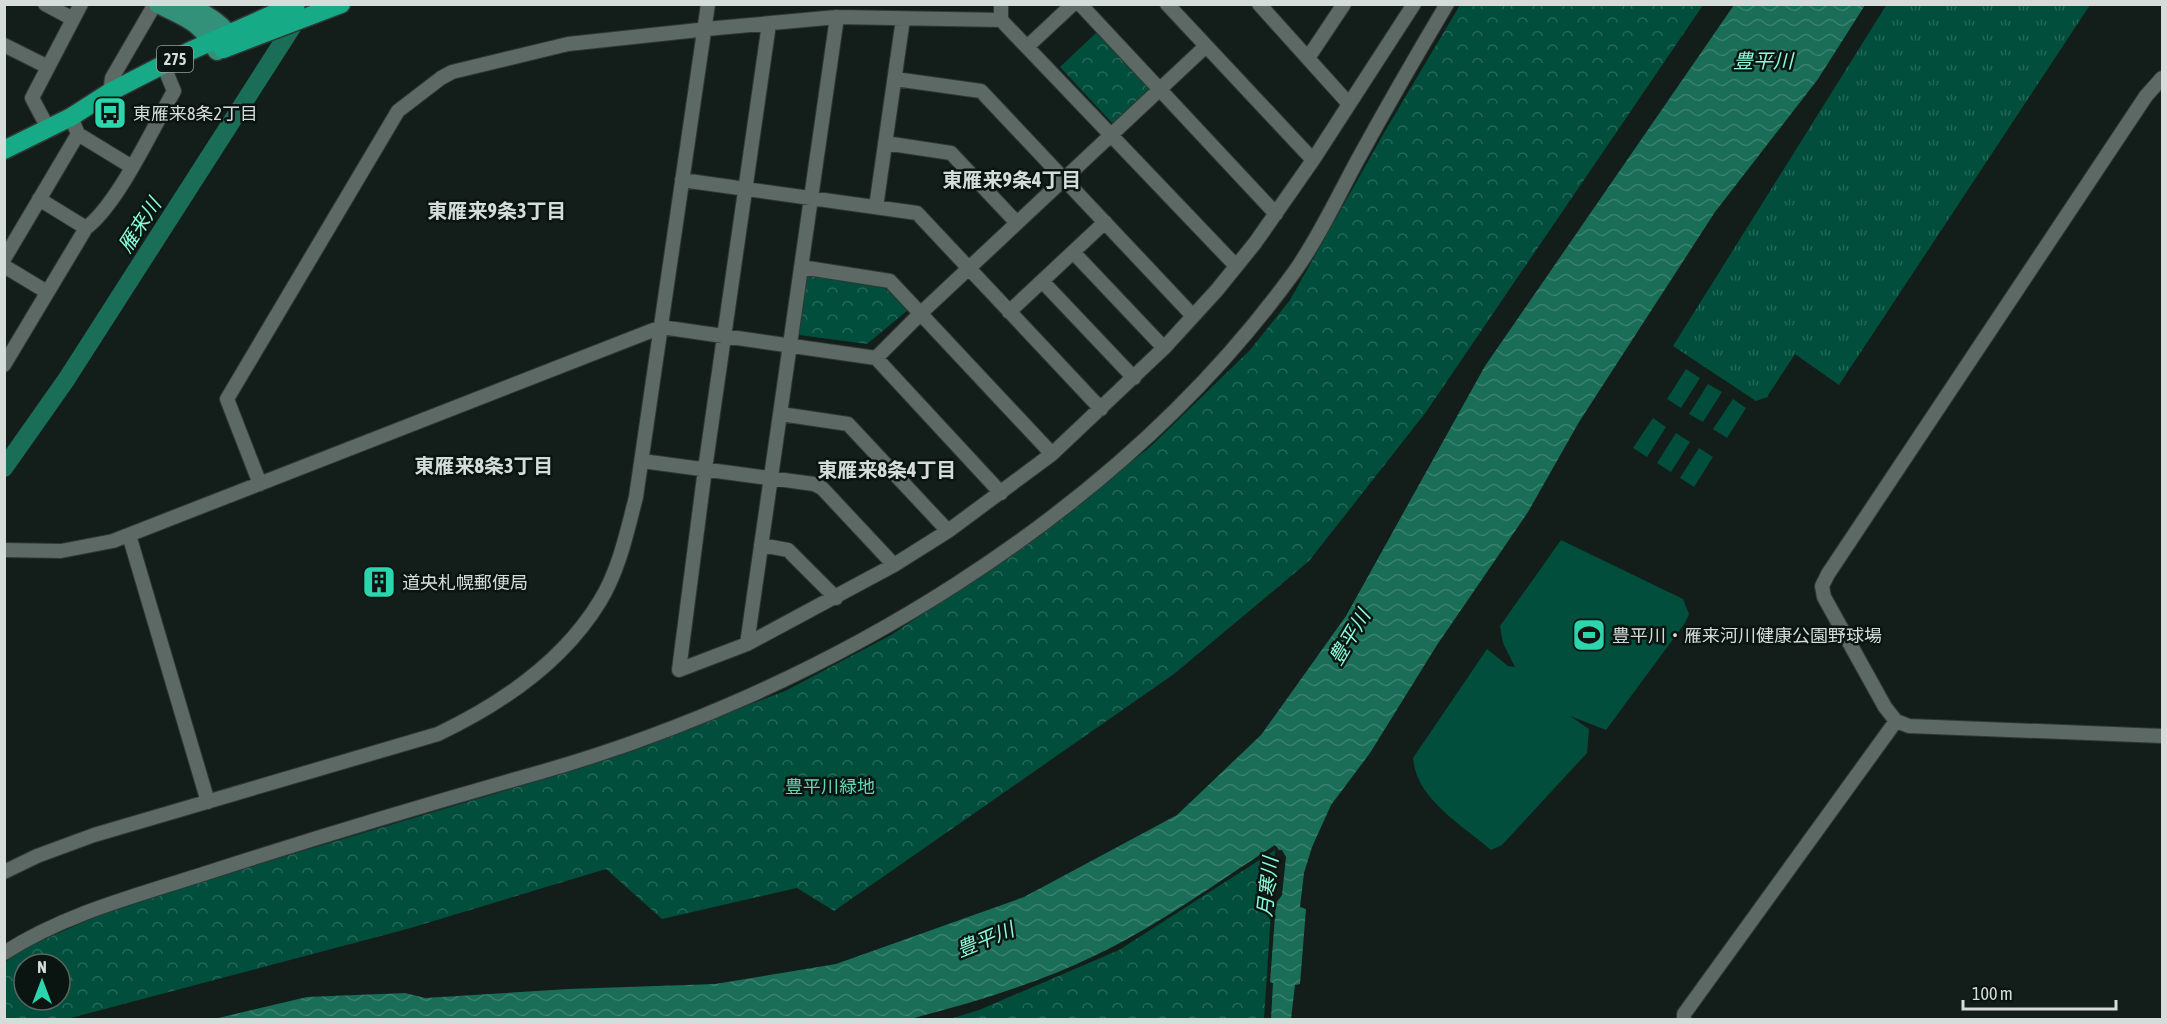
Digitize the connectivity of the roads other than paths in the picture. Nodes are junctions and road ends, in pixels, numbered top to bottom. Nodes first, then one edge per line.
1 (45, 4) edge
2 (81, 4) edge
3 (156, 4) edge
4 (186, 4) edge
5 (341, 4) edge
6 (708, 4) edge
7 (1001, 4) edge
8 (1073, 4) edge
9 (1080, 4) edge
10 (1167, 4) edge
11 (1259, 4) edge
12 (1344, 4) edge
13 (1414, 4) edge
14 (1447, 4) edge
15 (290, 7) edge
16 (837, 17) junction
17 (73, 19) junction
18 (903, 19) junction
19 (1001, 20) junction
20 (769, 24) junction
21 (704, 30) junction
22 (232, 38) junction
23 (4, 45) edge
24 (214, 46) junction
25 (1028, 46) junction
26 (1206, 46) junction
27 (1308, 58) junction
28 (48, 67) junction
29 (167, 74) junction
30 (2163, 78) edge
31 (895, 79) junction
32 (1159, 89) junction
33 (110, 92) junction
34 (1349, 104) junction
35 (74, 125) junction
36 (48, 128) junction
37 (1111, 135) junction
38 (885, 143) junction
39 (4, 150) edge
40 (1312, 160) junction
41 (132, 167) junction
42 (1063, 179) junction
43 (682, 180) junction
44 (745, 189) junction
45 (811, 198) junction
46 (39, 199) junction
47 (876, 207) junction
48 (1276, 214) junction
49 (1105, 222) junction
50 (1017, 223) junction
51 (86, 228) junction
52 (1073, 252) junction
53 (4, 259) edge
54 (4, 266) edge
55 (1236, 266) junction
56 (801, 267) junction
57 (969, 269) junction
58 (1042, 281) junction
59 (47, 292) junction
60 (1009, 312) junction
61 (921, 313) junction
62 (1193, 316) junction
63 (661, 327) junction
64 (724, 336) junction
65 (790, 346) junction
66 (1164, 348) junction
67 (6, 358) edge
68 (876, 358) junction
69 (1134, 378) junction
70 (1101, 409) junction
71 (780, 414) junction
72 (1052, 454) junction
73 (642, 461) junction
74 (705, 469) junction
75 (770, 479) junction
76 (260, 484) junction
77 (1001, 493) junction
78 (948, 531) junction
79 (129, 535) junction
80 (761, 544) junction
81 (4, 550) edge
82 (894, 565) junction
83 (836, 598) junction
84 (747, 644) junction
85 (1896, 721) junction
86 (2163, 736) edge
87 (208, 802) junction
88 (4, 872) edge
89 (4, 952) edge
90 (1684, 1020) edge

1 - 17 street
2 - 17 street
3 - 24 main road
3 - 33 street
4 - 22 main road
5 - 22 highway, 275
6 - 21 street
7 - 19 street
8 - 25 street
9 - 32 street
10 - 26 street
11 - 27 street
12 - 27 street
13 - 34 street
14 - 89 street
15 - 22 highway, 275
16 - 18 street
16 - 20 street
16 - 45 street
17 - 28 street
18 - 19 street
18 - 31 street
19 - 25 street
20 - 21 street
20 - 44 street
21 - 43 street
21 - 76 street
22 - 24 highway, 275
23 - 28 street
24 - 29 highway, 275
24 - 33 highway, 275
25 - 37 street
26 - 32 street
26 - 40 street
27 - 34 street
28 - 36 street
29 - 35 highway, 275
29 - 41 street
30 - 85 street
31 - 38 street
31 - 42 street
32 - 37 street
32 - 48 street
33 - 35 highway, 275
34 - 40 street
35 - 36 highway, 275
35 - 41 street
35 - 46 street
36 - 39 highway, 275
37 - 42 street
37 - 55 street
38 - 47 street
38 - 50 street
40 - 48 street
41 - 51 street
42 - 49 street
42 - 50 street
43 - 44 street
43 - 63 street
44 - 45 street
44 - 64 street
45 - 47 street
45 - 56 street
46 - 51 street
46 - 53 street
47 - 57 street
48 - 55 street
49 - 52 street
49 - 62 street
50 - 57 street
51 - 59 street
52 - 58 street
52 - 66 street
54 - 59 street
55 - 62 street
56 - 61 street
56 - 65 street
57 - 60 street
57 - 61 street
58 - 60 street
58 - 69 street
59 - 67 street
60 - 70 street
61 - 68 street
61 - 72 street
62 - 66 street
63 - 64 street
63 - 73 street
63 - 76 street
64 - 65 street
64 - 74 street
65 - 68 street
65 - 71 street
66 - 69 street
68 - 77 street
69 - 70 street
70 - 72 street
71 - 75 street
71 - 78 street
72 - 77 street
73 - 74 street
73 - 87 street
74 - 75 street
74 - 84 street
75 - 80 street
75 - 82 street
76 - 79 street
77 - 78 street
78 - 82 street
79 - 81 street
79 - 87 street
80 - 83 street
80 - 84 street
82 - 83 street
83 - 84 street
85 - 86 street
85 - 90 street
87 - 88 street

